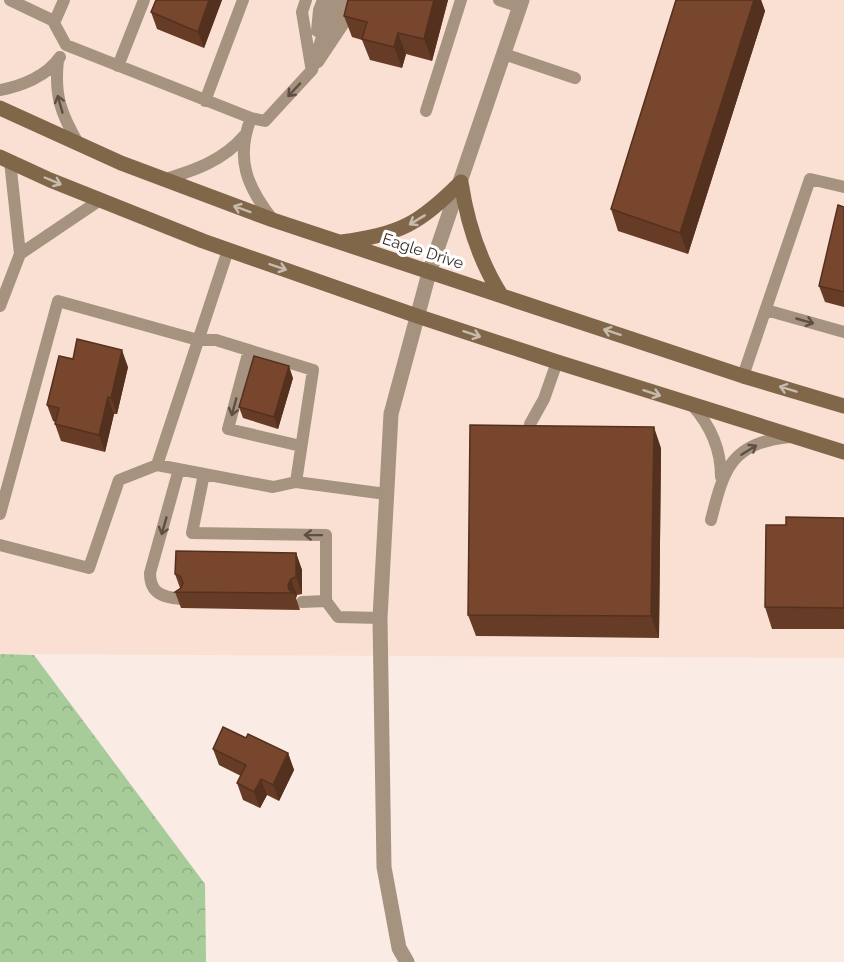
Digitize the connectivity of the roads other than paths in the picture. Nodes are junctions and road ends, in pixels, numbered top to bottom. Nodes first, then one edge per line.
1 (10, 0) edge
2 (64, 0) edge
3 (144, 0) edge
4 (243, 0) edge
5 (306, 0) edge
6 (323, 0) edge
7 (333, 0) edge
8 (344, 0) edge
9 (356, 0) edge
10 (461, 0) edge
11 (499, 0) edge
12 (521, 3) edge
13 (54, 21) junction
14 (66, 45) junction
15 (504, 54) junction
16 (58, 60) junction
17 (118, 66) junction
18 (312, 70) junction
19 (575, 78) dead end
20 (0, 90) edge
21 (205, 101) junction
22 (0, 108) edge
23 (426, 111) dead end
24 (251, 118) junction
25 (245, 135) junction
26 (79, 145) junction
27 (5, 159) edge
28 (163, 180) junction
29 (461, 182) junction
30 (844, 187) edge
31 (100, 200) junction
32 (273, 220) junction
33 (337, 242) junction
34 (228, 250) junction
35 (20, 254) junction
36 (429, 273) junction
37 (501, 295) junction
38 (0, 306) edge
39 (766, 310) junction
40 (417, 316) junction
41 (844, 332) edge
42 (198, 340) junction
43 (249, 350) junction
44 (556, 362) junction
45 (743, 376) junction
46 (692, 405) junction
47 (844, 406) edge
48 (530, 424) edge
49 (790, 437) junction
50 (301, 446) junction
51 (844, 452) edge
52 (157, 465) junction
53 (179, 469) junction
54 (204, 474) junction
55 (296, 482) junction
56 (721, 482) junction
57 (386, 494) junction
58 (0, 514) edge
59 (711, 520) dead end
60 (0, 545) edge
61 (181, 599) edge
62 (302, 602) dead end
63 (326, 602) junction
64 (380, 618) junction
65 (407, 962) edge

1 - 13 lane
2 - 13 lane
3 - 17 lane
4 - 21 lane
5 - 18 lane
6 - 18 lane
7 - 18 lane
8 - 18 lane
9 - 18 lane
10 - 23 lane
11 - 12 lane
12 - 15 street
13 - 14 lane
14 - 16 lane
14 - 17 lane
15 - 19 lane
15 - 29 street
16 - 20 lane
26 -> 16 lane
17 - 21 lane
18 -> 24 lane
21 - 24 lane
22 - 26 street, Eagle Drive
24 - 25 lane
25 - 28 lane
25 - 32 lane
26 - 28 street, Eagle Drive
27 -> 31 street
27 - 35 lane
32 -> 28 street, Eagle Drive
29 -> 33 street
29 - 36 street
29 - 37 street
30 - 39 lane
31 - 34 street
31 - 35 lane
32 - 33 street, Eagle Drive
33 - 36 street, Eagle Drive
34 -> 40 street
34 - 42 lane
35 - 38 lane
36 - 37 street, Eagle Drive
36 - 40 street
45 -> 37 street, Eagle Drive
39 -> 41 lane
39 - 45 lane
40 -> 44 street
40 - 57 street
42 - 43 lane
42 - 52 lane
42 - 58 lane
43 - 50 lane
43 -> 50 lane
44 -> 46 street
44 - 48 lane
47 -> 45 street, Eagle Drive
46 - 49 street
46 - 56 lane
49 - 51 street
56 -> 49 lane
50 - 55 lane
52 - 53 lane
52 - 60 lane
53 - 54 lane
53 -> 61 lane
54 - 55 lane
63 -> 54 lane
55 - 57 lane
56 - 59 lane
57 - 64 street
62 - 63 lane
63 - 64 lane
64 - 65 street

